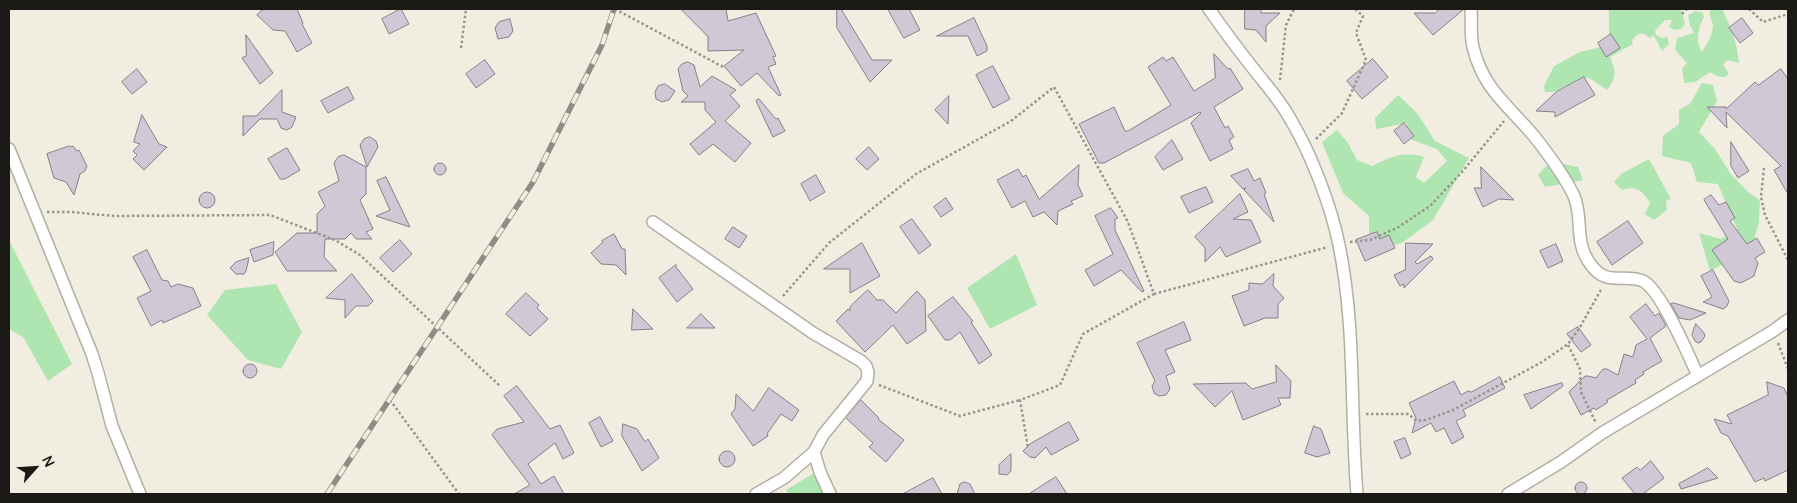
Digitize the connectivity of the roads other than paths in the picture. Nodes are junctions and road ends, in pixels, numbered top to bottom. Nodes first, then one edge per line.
1 (1209, 9) edge
2 (1471, 9) edge
3 (9, 149) edge
4 (653, 222) dead end
5 (1788, 320) edge
6 (1698, 376) junction
7 (814, 452) junction
8 (140, 494) edge
9 (756, 494) edge
10 (830, 494) edge
11 (1357, 494) edge
12 (1508, 494) edge

1 - 11 street
2 - 6 street
3 - 8 street
4 - 7 street
5 - 6 street
6 - 12 street
7 - 9 street
7 - 10 street

